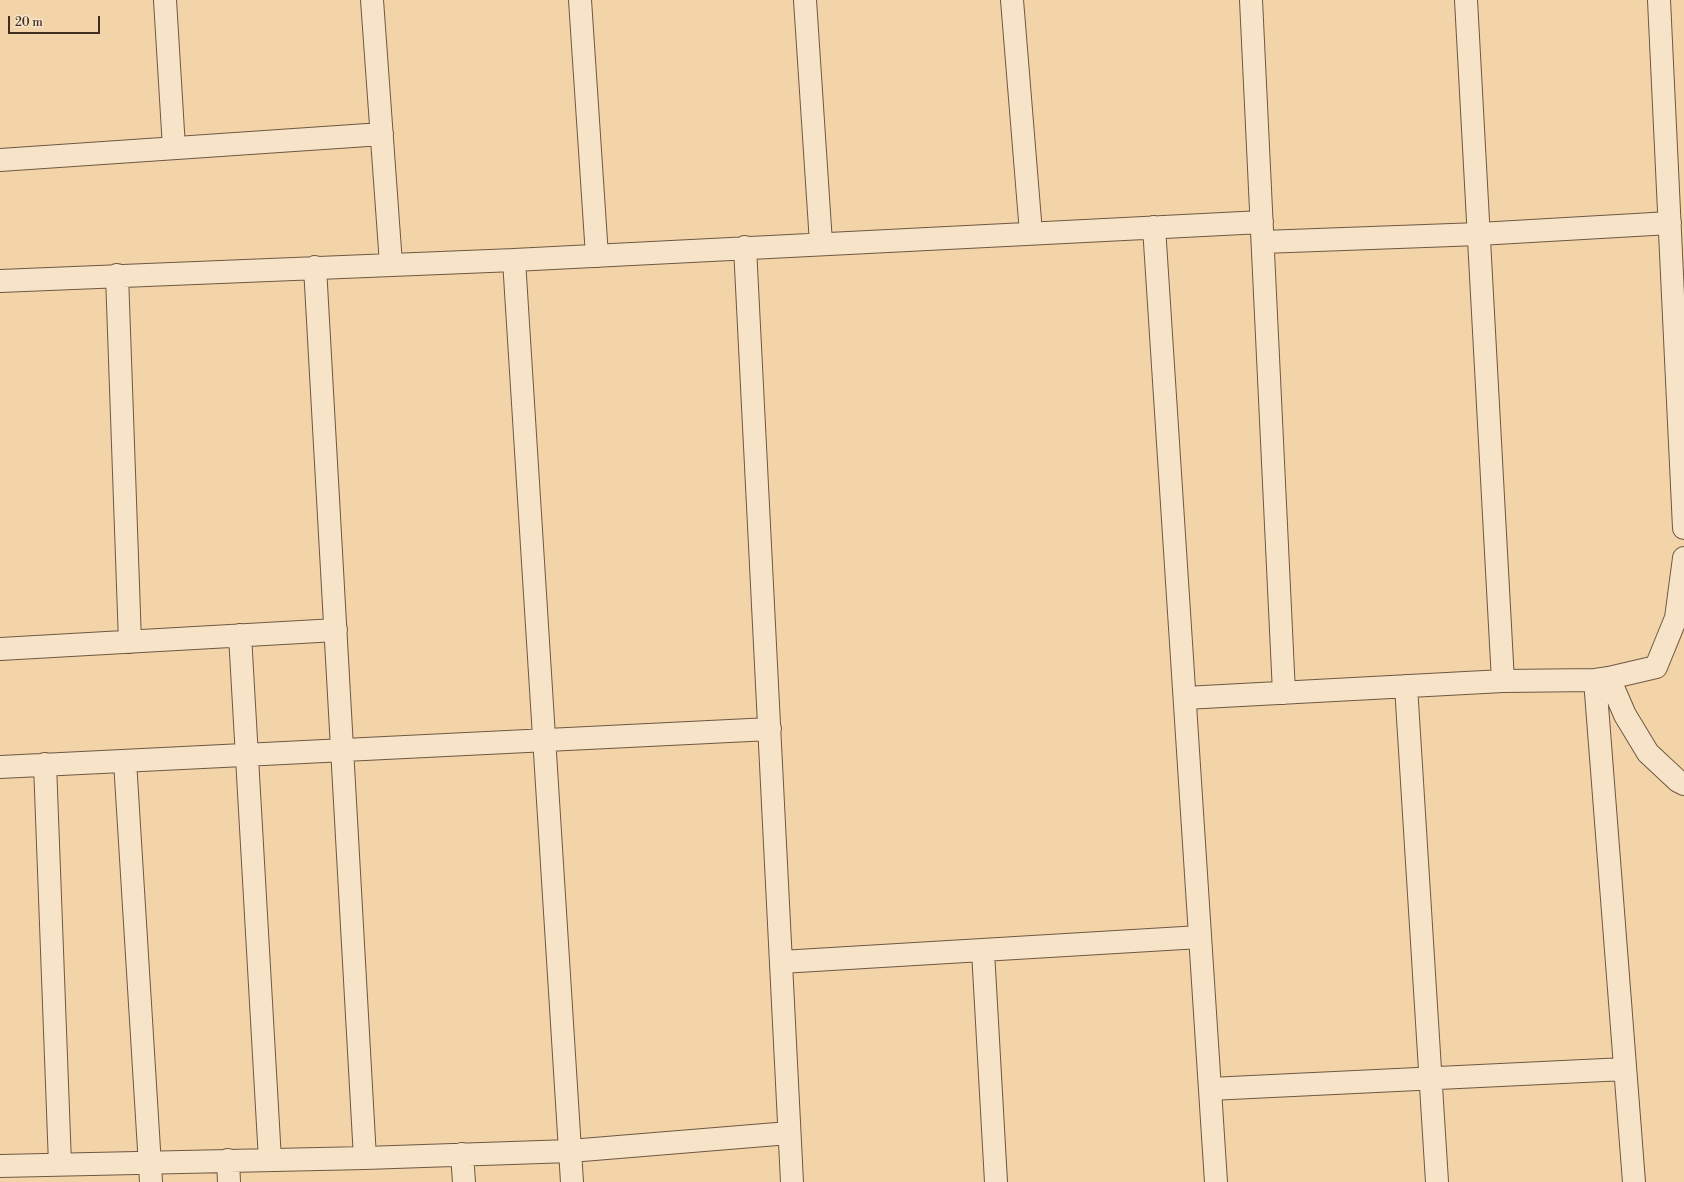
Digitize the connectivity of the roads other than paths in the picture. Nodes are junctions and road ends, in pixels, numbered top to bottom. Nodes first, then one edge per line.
1 (165, 0) edge
2 (372, 0) edge
3 (580, 0) edge
4 (806, 0) edge
5 (1012, 0) edge
6 (1251, 0) edge
7 (1466, 0) edge
8 (1660, 0) edge
9 (382, 134) junction
10 (174, 148) junction
11 (1675, 151) edge
12 (0, 160) edge
13 (1670, 223) junction
14 (1154, 227) junction
15 (1262, 232) junction
16 (1031, 233) junction
17 (1479, 234) junction
18 (821, 243) junction
19 (745, 247) junction
20 (597, 256) junction
21 (514, 260) junction
22 (391, 264) junction
23 (315, 267) junction
24 (117, 276) junction
25 (1678, 276) edge
26 (0, 280) edge
27 (1684, 528) edge
28 (1684, 558) edge
29 (336, 630) junction
30 (240, 635) junction
31 (130, 642) junction
32 (0, 649) edge
33 (1602, 679) junction
34 (1503, 681) junction
35 (1406, 686) junction
36 (1284, 693) junction
37 (1185, 698) junction
38 (770, 729) junction
39 (544, 740) junction
40 (343, 750) junction
41 (247, 755) junction
42 (125, 761) junction
43 (45, 764) junction
44 (0, 766) edge
45 (1681, 782) edge
46 (1200, 937) junction
47 (983, 951) junction
48 (781, 962) junction
49 (1625, 1069) junction
50 (1430, 1080) junction
51 (1210, 1089) junction
52 (790, 1133) junction
53 (570, 1151) junction
54 (462, 1154) junction
55 (366, 1158) junction
56 (228, 1160) junction
57 (270, 1160) junction
58 (60, 1164) junction
59 (0, 1166) edge
60 (151, 1172) edge
61 (229, 1182) edge
62 (464, 1182) edge
63 (572, 1182) edge
64 (792, 1182) edge
65 (996, 1182) edge
66 (1216, 1182) edge
67 (1436, 1182) edge
68 (1634, 1182) edge

1 - 10 street
2 - 9 street
3 - 20 street
4 - 18 street
5 - 16 street
6 - 15 street
7 - 17 street
8 - 11 street
9 - 10 street
9 - 22 street
10 - 12 street
11 - 13 street
13 - 17 street
13 - 25 street
14 - 15 street
14 - 16 street
14 - 37 street
15 - 17 street
15 - 36 street
16 - 18 street
17 - 34 street
18 - 19 street
19 - 20 street
19 - 38 street
20 - 21 street
21 - 22 street
21 - 39 street
22 - 23 street
23 - 24 street
23 - 29 street
24 - 26 street
24 - 31 street
25 - 27 street
28 - 33 street
29 - 30 street
29 - 40 street
30 - 31 street
30 - 41 street
31 - 32 street
33 - 34 street
33 - 45 street
33 - 49 street
34 - 35 street
35 - 36 street
35 - 50 street
36 - 37 street
37 - 46 street
38 - 39 street
38 - 48 street
39 - 40 street
39 - 53 street
40 - 41 street
40 - 55 street
41 - 42 street
41 - 57 street
42 - 43 street
42 - 60 street
43 - 44 street
43 - 58 street
46 - 47 street
46 - 51 street
47 - 48 street
47 - 65 street
48 - 52 street
49 - 50 street
49 - 68 street
50 - 51 street
50 - 67 street
51 - 66 street
52 - 53 street
52 - 64 street
53 - 54 street
53 - 63 street
54 - 55 street
54 - 62 street
55 - 57 street
56 - 57 street
56 - 60 street
56 - 61 street
58 - 59 street
58 - 60 street

